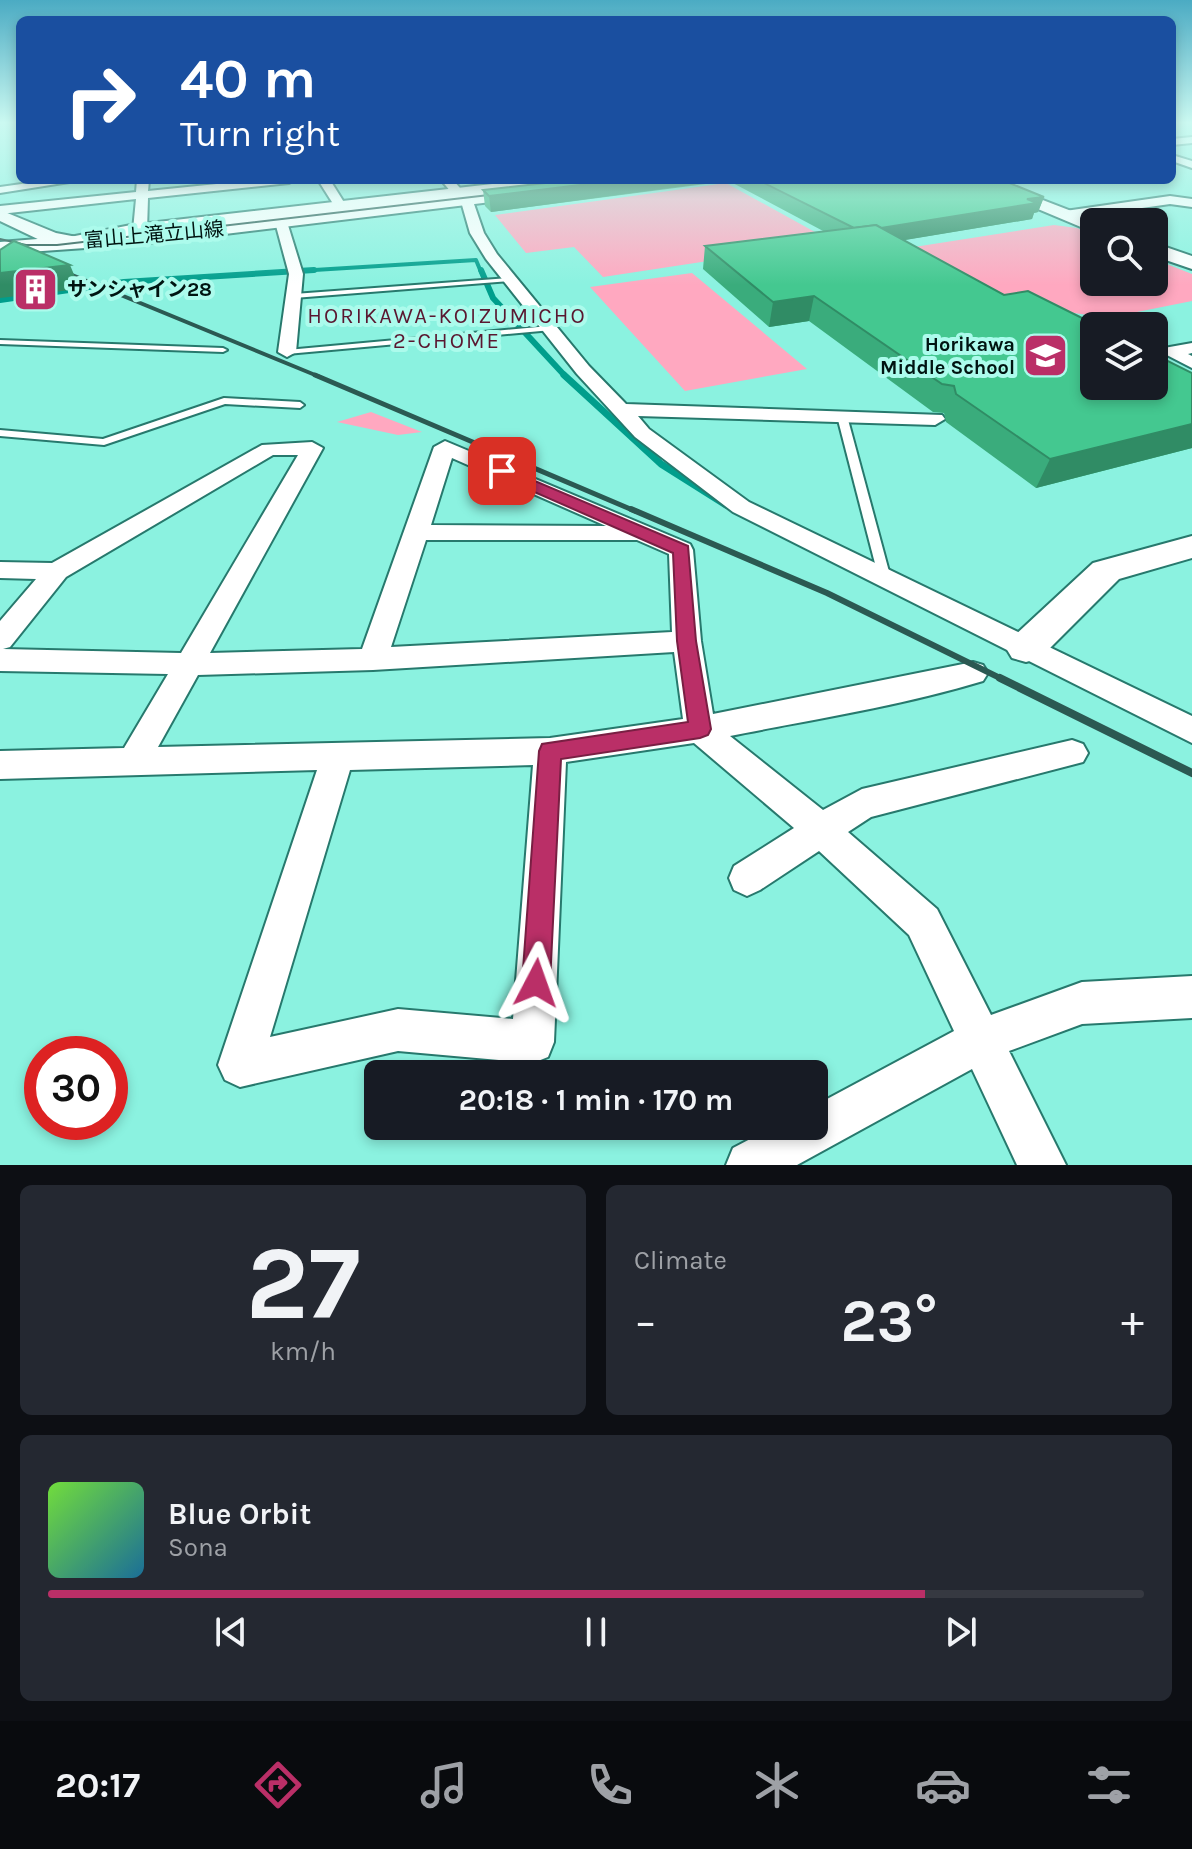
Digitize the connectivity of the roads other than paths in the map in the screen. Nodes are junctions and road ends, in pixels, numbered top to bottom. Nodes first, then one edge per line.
1 (46, 184) edge
2 (143, 184) edge
3 (248, 184) edge
4 (327, 184) edge
5 (534, 184) edge
6 (574, 184) edge
7 (987, 184) edge
8 (0, 190) edge
9 (457, 192) edge
10 (144, 194) junction
11 (1192, 203) edge
12 (341, 207) junction
13 (0, 213) edge
14 (1065, 215) junction
15 (1080, 221) edge
16 (281, 222) junction
17 (140, 230) junction
18 (75, 242) junction
19 (1168, 254) edge
20 (6, 256) edge
21 (1192, 263) edge
22 (509, 280) junction
23 (294, 296) junction
24 (549, 328) junction
25 (0, 342) edge
26 (1192, 348) edge
27 (223, 350) dead end
28 (287, 352) joint
29 (1192, 363) edge
30 (300, 405) dead end
31 (619, 410) junction
32 (842, 416) junction
33 (935, 419) dead end
34 (0, 433) edge
35 (416, 532) junction
36 (644, 534) junction
37 (1192, 547) edge
38 (0, 570) edge
39 (57, 571) junction
40 (885, 579) junction
41 (0, 640) edge
42 (687, 641) junction
43 (1018, 653) junction
44 (373, 659) junction
45 (0, 660) edge
46 (188, 664) junction
47 (973, 673) dead end
48 (700, 729) junction
49 (1192, 730) edge
50 (550, 751) junction
51 (1072, 753) dead end
52 (337, 758) junction
53 (133, 763) junction
54 (0, 765) edge
55 (822, 831) junction
56 (747, 878) dead end
57 (1192, 997) edge
58 (982, 1040) junction
59 (750, 1165) edge
60 (1042, 1165) edge

1 - 8 street
2 - 10 street
3 - 10 street
4 - 12 street
5 - 9 main road, 富山上滝立山線
6 - 9 main road, 富山上滝立山線
7 - 14 street
9 - 12 main road, 富山上滝立山線
9 - 16 main road, 富山上滝立山線
9 - 22 street
10 - 13 street
10 - 17 street
11 - 14 street
12 - 17 main road, 富山上滝立山線
13 - 18 street
14 - 15 street
16 - 18 main road, 富山上滝立山線
16 - 23 street
17 - 18 main road, 富山上滝立山線
18 - 20 main road
19 - 21 street
22 - 23 lane
22 - 24 street
23 - 28 street
24 - 28 lane
24 - 31 street
25 - 27 lane
26 - 29 street
30 - 34 lane
31 - 32 street
31 - 40 street
32 - 33 street
32 - 40 lane
35 - 36 street
35 - 36 street
35 - 44 street
36 - 42 street
37 - 43 street
38 - 39 street
39 - 41 street
39 - 46 street
40 - 43 street
42 - 44 street
42 - 48 street
43 - 49 street
44 - 46 street
45 - 46 street
46 - 53 street
47 - 48 street
48 - 50 street
48 - 55 street
50 - 52 street
50 - 52 street
51 - 55 street
52 - 53 street
53 - 54 street
55 - 56 street
55 - 58 street
57 - 58 street
58 - 59 street
58 - 60 street

